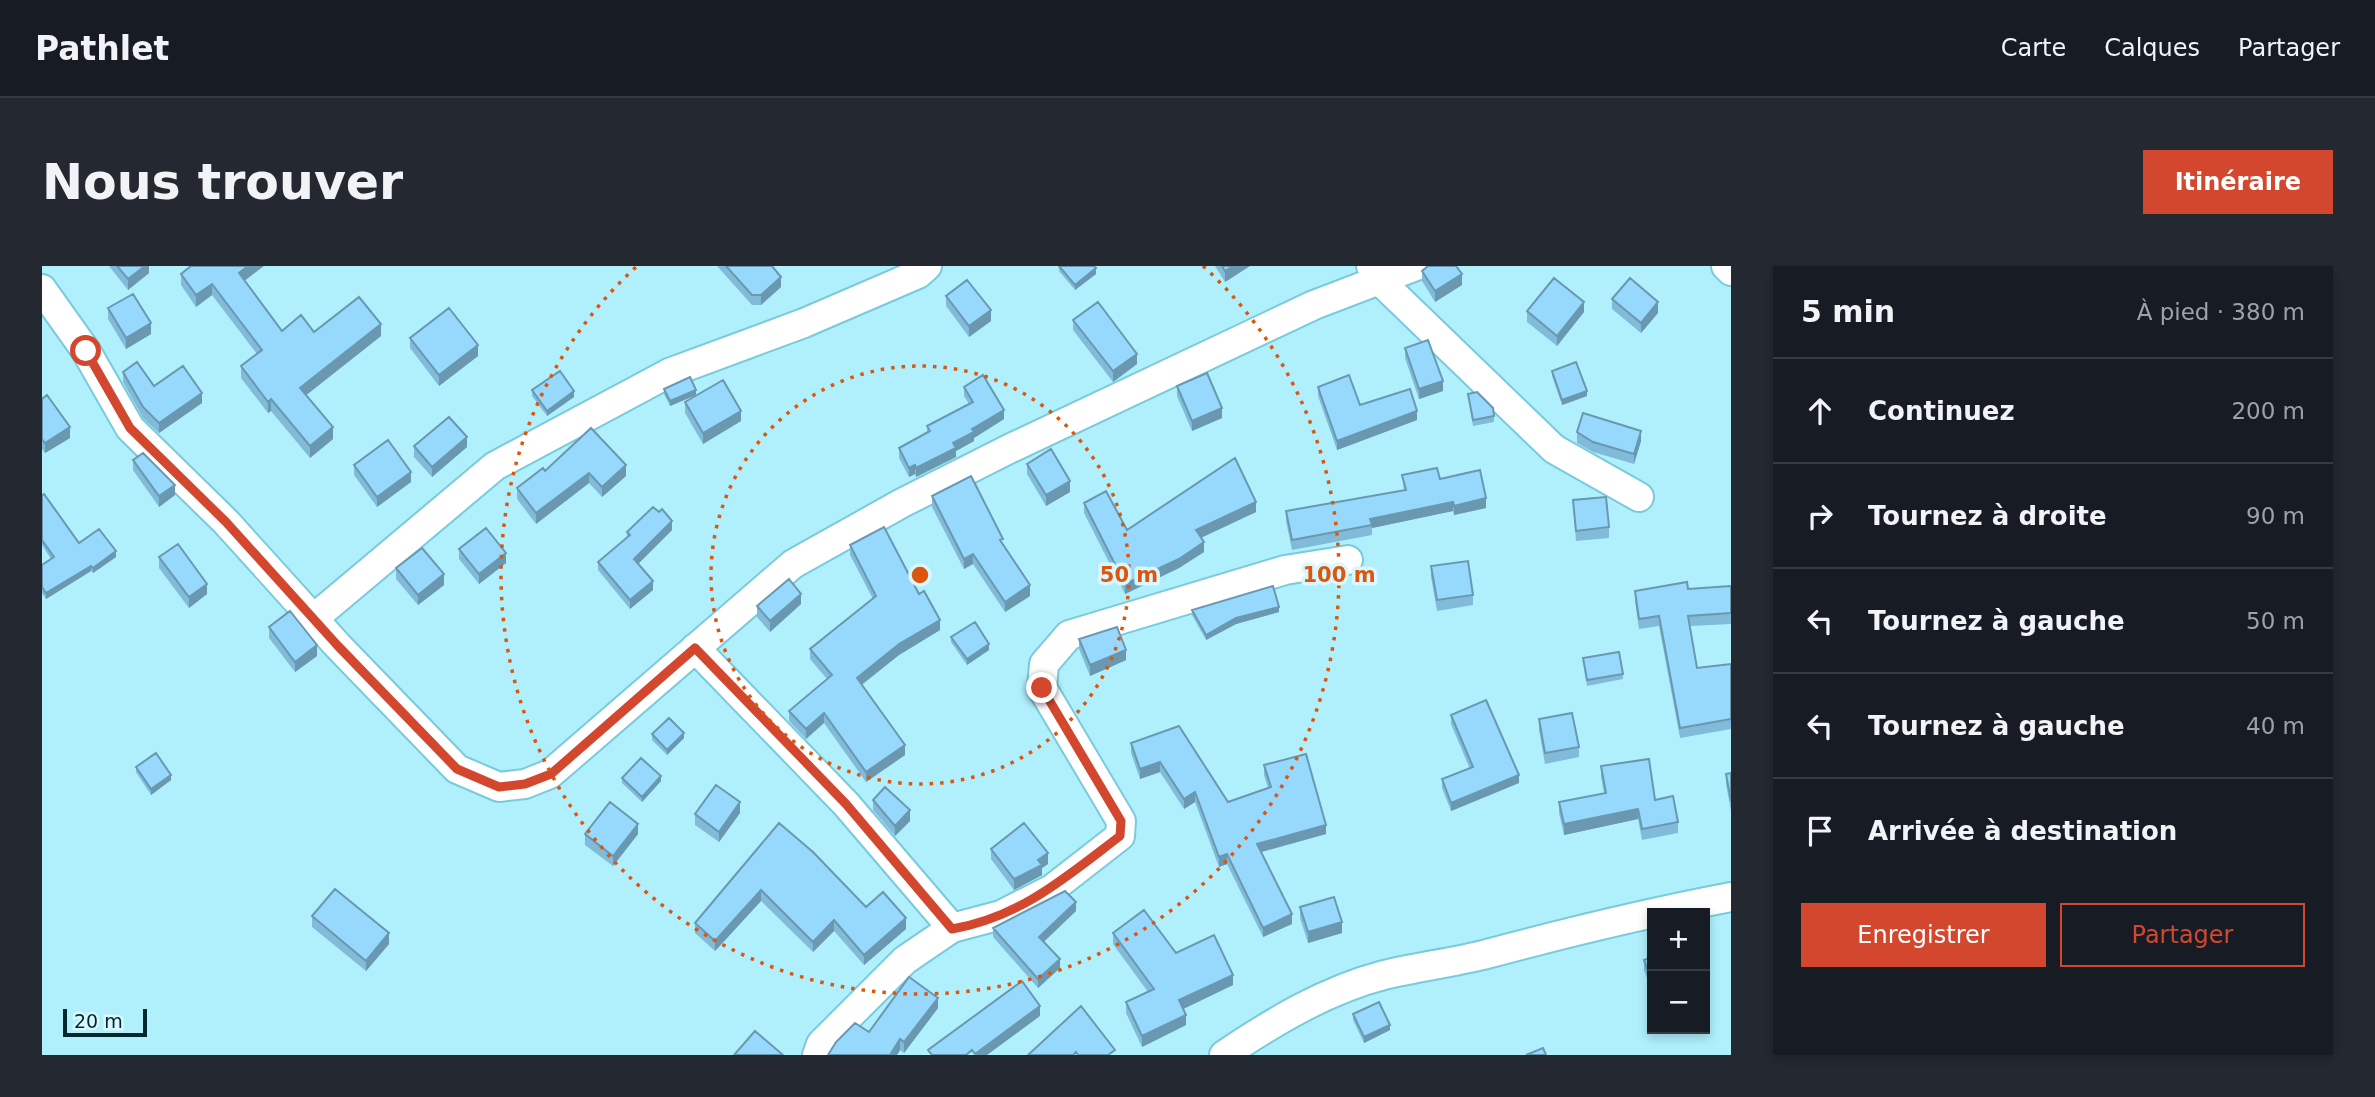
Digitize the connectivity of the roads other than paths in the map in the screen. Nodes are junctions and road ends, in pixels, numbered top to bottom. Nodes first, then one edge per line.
1 (927, 266) edge
2 (1416, 266) edge
3 (1726, 266) edge
4 (1731, 271) edge
5 (1375, 273) edge
6 (42, 289) edge
7 (1639, 497) dead end
8 (1348, 560) dead end
9 (313, 619) junction
10 (695, 648) junction
11 (1731, 897) edge
12 (952, 929) junction
13 (817, 1055) edge
14 (1224, 1055) edge

1 - 9 street
2 - 5 street
3 - 4 street
5 - 7 street
5 - 10 street
6 - 9 street
8 - 12 street
9 - 10 street
10 - 12 street
11 - 14 street
12 - 13 street

